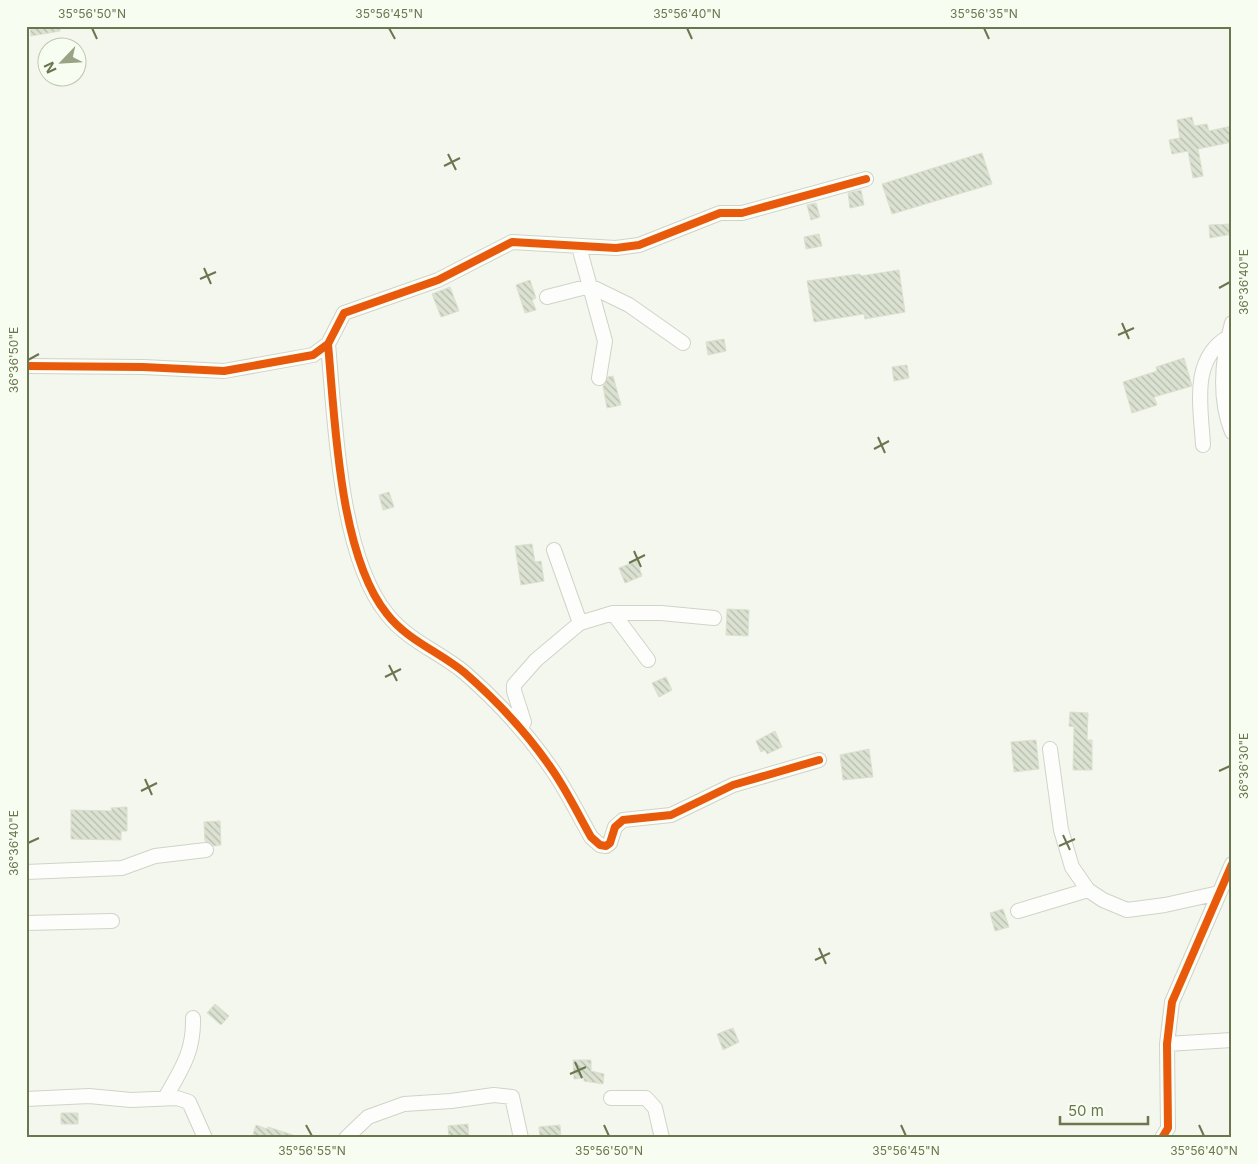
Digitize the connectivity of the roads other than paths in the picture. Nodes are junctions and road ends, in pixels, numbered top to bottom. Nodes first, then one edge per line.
1 (866, 180) dead end
2 (579, 247) junction
3 (590, 286) junction
4 (547, 297) dead end
5 (1232, 323) edge
6 (1229, 340) edge
7 (328, 344) junction
8 (683, 344) dead end
9 (26, 366) edge
10 (599, 378) dead end
11 (1232, 432) edge
12 (1203, 445) dead end
13 (554, 550) dead end
14 (613, 613) junction
15 (714, 618) dead end
16 (580, 623) junction
17 (648, 660) dead end
18 (520, 728) junction
19 (1050, 749) dead end
20 (819, 760) dead end
21 (206, 850) dead end
22 (1232, 864) edge
23 (26, 872) edge
24 (1088, 890) junction
25 (1219, 892) junction
26 (1018, 911) dead end
27 (112, 921) dead end
28 (26, 923) edge
29 (193, 1018) dead end
30 (1232, 1040) edge
31 (1167, 1044) junction
32 (26, 1098) edge
33 (166, 1098) junction
34 (611, 1098) dead end
35 (205, 1138) edge
36 (346, 1138) edge
37 (522, 1138) edge
38 (662, 1138) edge
39 (1162, 1138) edge

1 - 2 street
2 - 3 street
2 - 7 street
3 - 4 street
3 - 8 street
3 - 10 street
5 - 6 street
6 - 11 street
6 - 12 street
7 - 9 street
7 - 18 street
13 - 16 street
14 - 15 street
14 - 16 street
14 - 17 street
16 - 18 street
18 - 20 street
19 - 24 street
21 - 23 street
22 - 25 street
24 - 25 street
24 - 26 street
25 - 31 street
27 - 28 street
29 - 33 street
30 - 31 street
31 - 39 street
32 - 33 street
33 - 35 street
34 - 38 street
36 - 37 street

